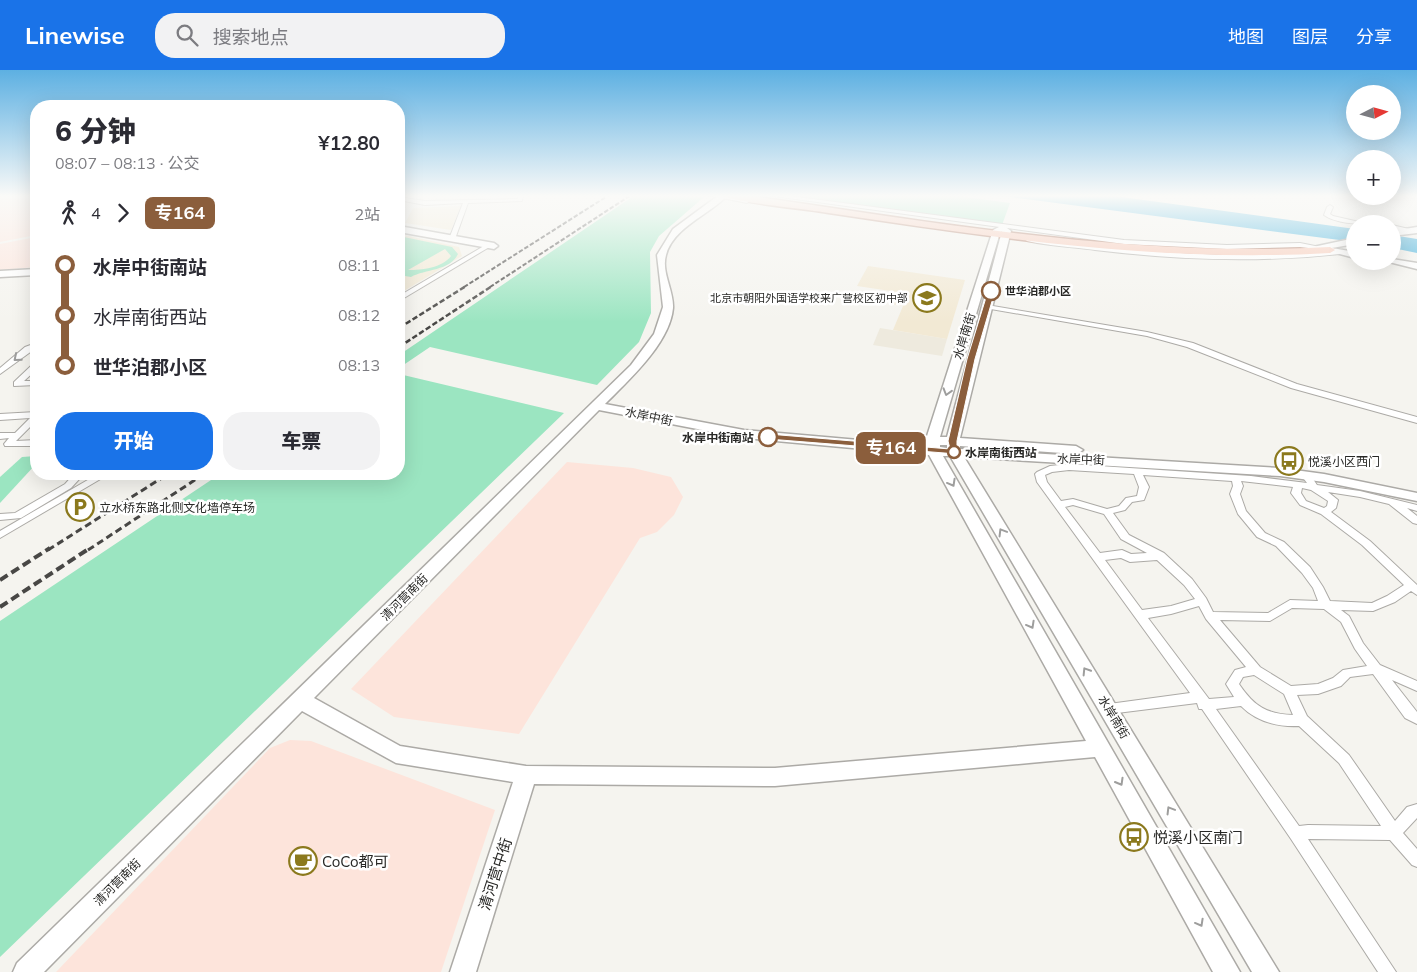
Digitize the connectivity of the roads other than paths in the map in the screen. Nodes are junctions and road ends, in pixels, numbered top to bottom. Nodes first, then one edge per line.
1 (461, 237) edge
2 (672, 237) edge
3 (1000, 237) edge
4 (1000, 237) edge
5 (1026, 237) edge
6 (1034, 237) edge
7 (1043, 237) edge
8 (492, 245) joint
9 (1317, 247) joint
10 (1346, 248) edge
11 (1346, 248) edge
12 (1335, 249) junction
13 (1225, 254) junction
14 (1191, 255) junction
15 (1401, 263) edge
16 (1417, 266) edge
17 (30, 272) edge
18 (0, 274) edge
19 (405, 296) edge
20 (987, 307) junction
21 (30, 348) edge
22 (0, 372) edge
23 (30, 372) edge
24 (30, 383) edge
25 (599, 403) junction
26 (30, 416) edge
27 (0, 417) edge
28 (1417, 420) edge
29 (30, 422) edge
30 (18, 435) junction
31 (0, 436) edge
32 (30, 443) edge
33 (934, 445) junction
34 (954, 447) junction
35 (1138, 473) junction
36 (1236, 478) junction
37 (74, 480) edge
38 (94, 480) edge
39 (1302, 480) junction
40 (1314, 487) junction
41 (1417, 490) edge
42 (1417, 497) edge
43 (1388, 500) junction
44 (1059, 505) junction
45 (1417, 508) edge
46 (1107, 512) junction
47 (1324, 512) junction
48 (0, 517) edge
49 (1417, 522) edge
50 (0, 535) edge
51 (1160, 556) junction
52 (1098, 557) junction
53 (1414, 589) edge
54 (1202, 601) junction
55 (1325, 604) junction
56 (1139, 615) junction
57 (1210, 616) junction
58 (1378, 669) junction
59 (1256, 670) junction
60 (1417, 686) edge
61 (1288, 691) junction
62 (300, 700) junction
63 (1202, 701) junction
64 (1244, 701) junction
65 (1109, 709) junction
66 (1417, 719) edge
67 (1302, 720) junction
68 (1100, 748) junction
69 (526, 775) junction
70 (1417, 811) edge
71 (1394, 833) junction
72 (1296, 834) junction
73 (1417, 860) edge
74 (26, 972) edge
75 (463, 972) edge
76 (1227, 972) edge
77 (1266, 972) edge
78 (1388, 972) edge

1 - 8 street
2 - 25 street, 清河营南街
3 - 20 street, 水岸南街
4 -> 33 street, 水岸南街
5 - 14 street
6 - 13 main road
7 - 9 main road
8 - 19 street
9 - 12 street
10 - 12 street
11 - 12 street
12 - 13 main road
12 - 14 street
13 - 14 main road
15 - 16 street
17 - 18 street
20 - 28 street
20 - 34 street, 水岸南街
21 -> 22 street
23 - 24 street
25 - 33 street, 水岸中街
25 - 62 street, 清河营南街
26 - 27 street
29 - 30 street
30 - 31 street
30 - 32 street
33 - 34 street, 水岸中街
33 -> 68 street
34 - 39 street, 水岸中街
34 - 41 street, 水岸中街
65 -> 34 street, 水岸南街
35 - 36 street
35 - 44 street
35 - 46 street
36 - 39 street
36 - 55 street
37 - 48 street
38 - 50 street
39 - 40 street
39 - 42 street, 水岸中街
39 - 47 street
40 - 43 street
40 - 47 street
43 - 45 street
43 - 49 street
44 - 46 street
44 - 52 street
46 - 51 street
47 - 53 street
51 - 52 street
51 - 54 street
52 - 56 street
53 - 55 street
54 - 56 street
54 - 57 street
55 - 57 street
55 - 58 street
56 - 63 street
57 - 59 street
58 - 60 street
58 - 61 street
58 - 66 street
59 - 61 street
59 - 64 street
61 - 67 street
62 - 69 street
62 - 74 street, 清河营南街
63 - 64 street
63 - 65 street
63 - 72 street
64 - 67 street
77 -> 65 street, 水岸南街
67 - 71 street
68 - 69 street
68 -> 76 street
69 - 75 street, 清河营中街
70 - 71 street
71 - 72 street
71 - 73 street
72 - 78 street

